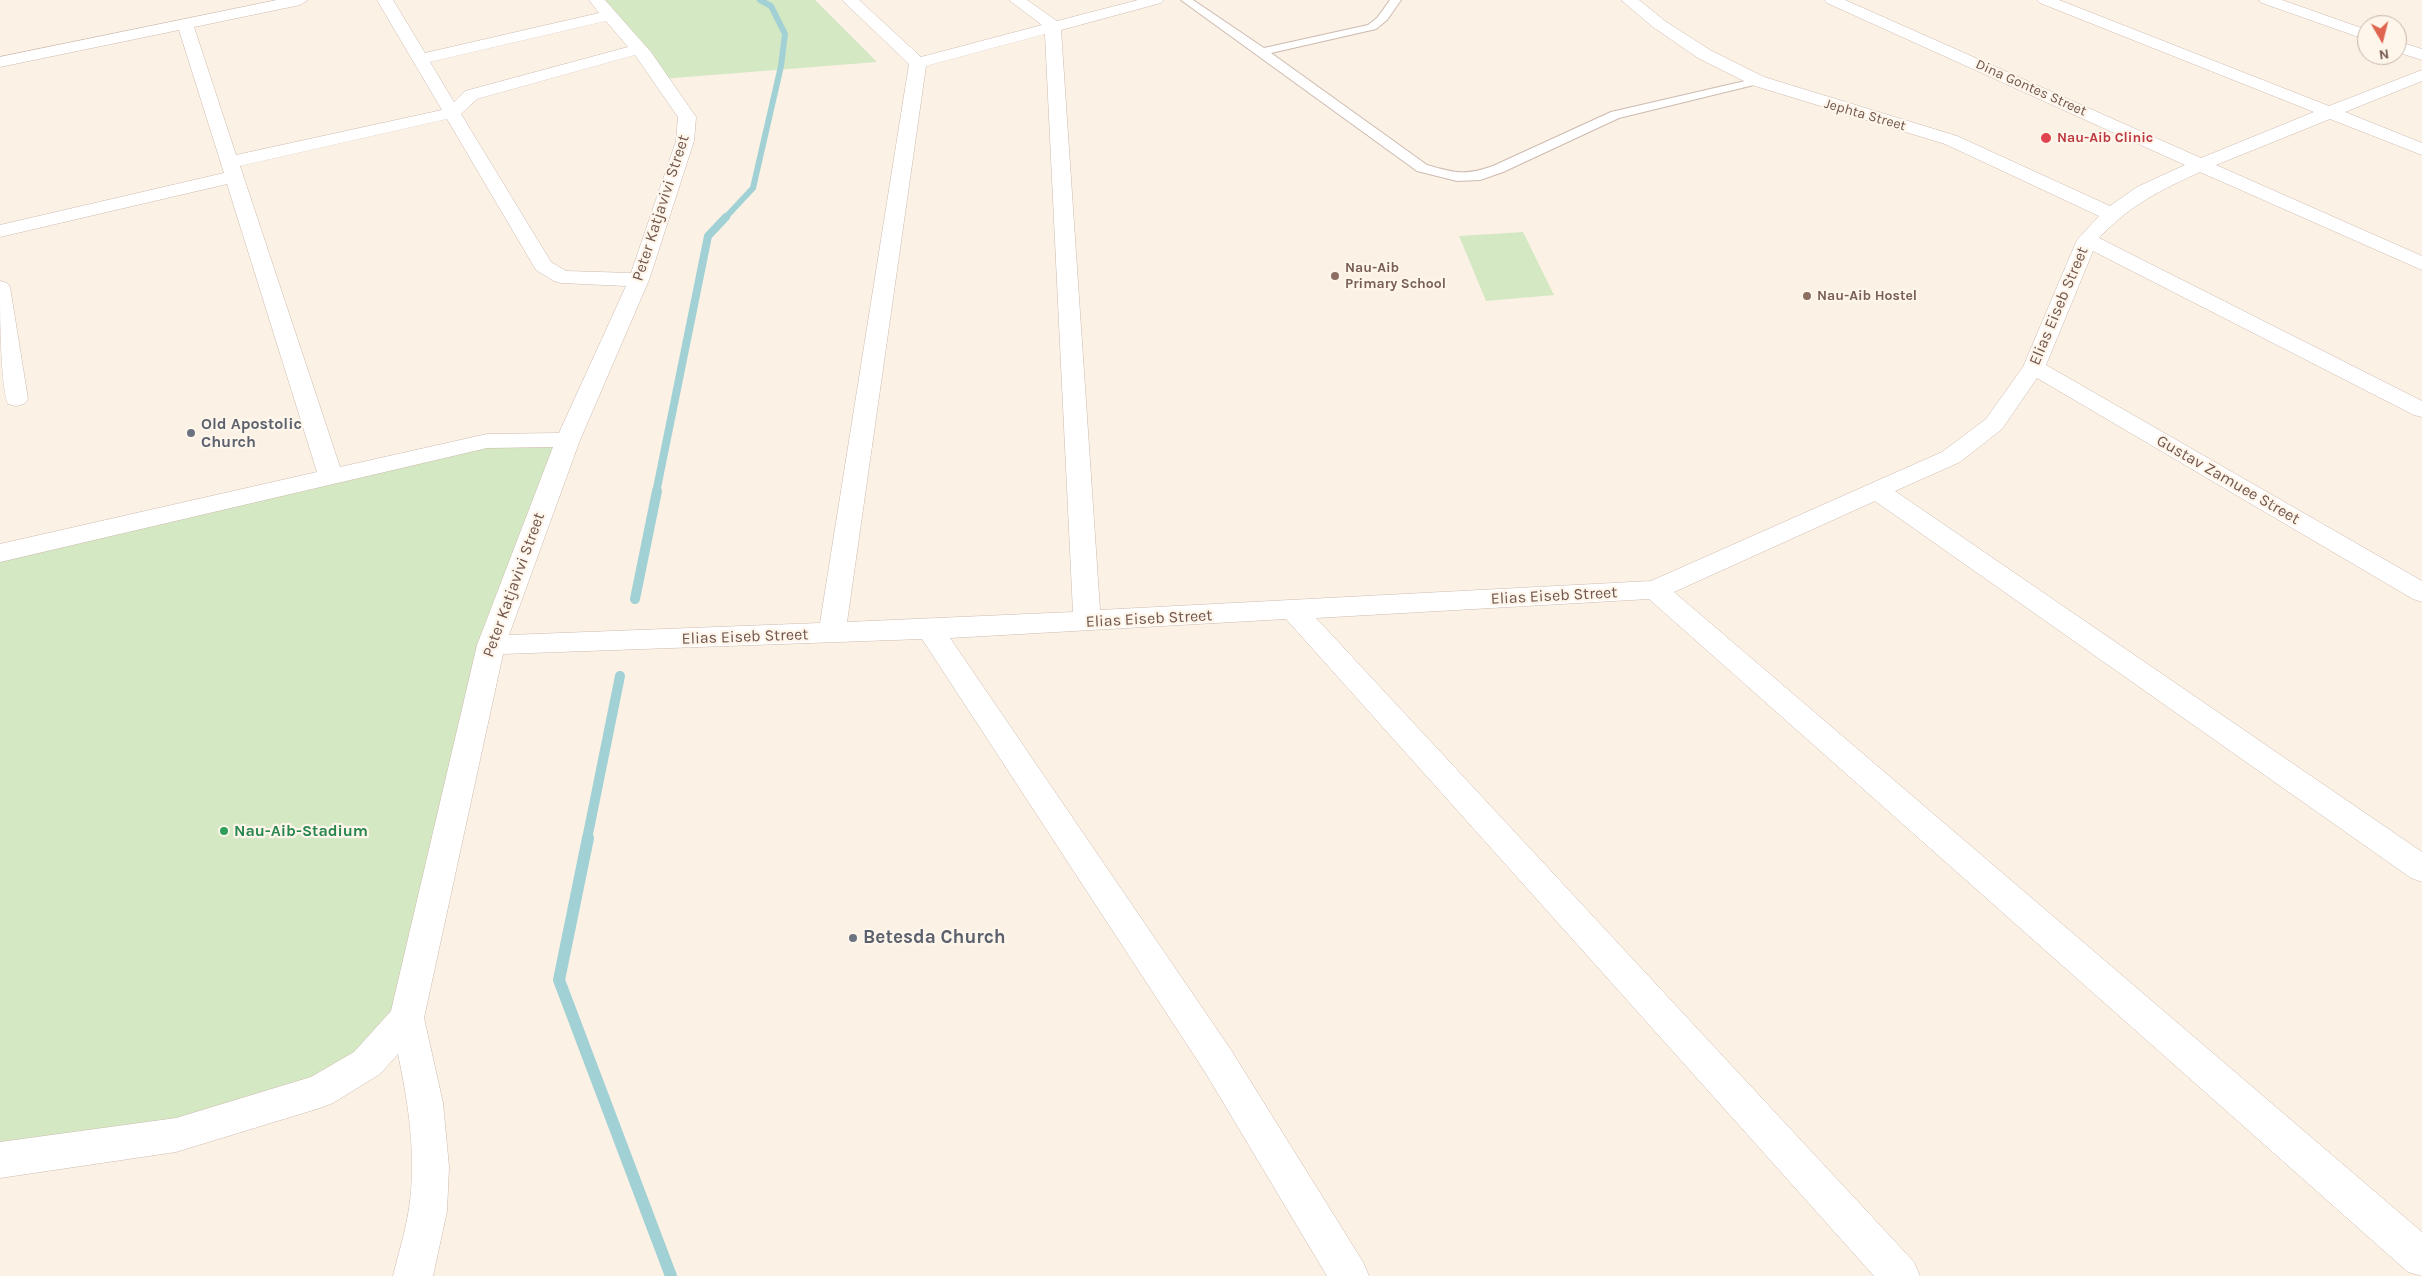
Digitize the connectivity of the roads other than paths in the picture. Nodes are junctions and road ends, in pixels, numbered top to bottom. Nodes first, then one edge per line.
1 (300, 0) edge
2 (385, 0) edge
3 (850, 0) edge
4 (1017, 0) edge
5 (1156, 0) edge
6 (1186, 0) edge
7 (1396, 0) edge
8 (1629, 0) edge
9 (1832, 0) edge
10 (2045, 0) edge
11 (2267, 0) edge
12 (603, 7) edge
13 (185, 24) junction
14 (1053, 26) junction
15 (2357, 32) edge
16 (639, 49) junction
17 (2407, 50) edge
18 (1262, 52) junction
19 (2422, 55) edge
20 (420, 59) junction
21 (0, 62) edge
22 (918, 63) junction
23 (2422, 75) edge
24 (1758, 81) junction
25 (2332, 112) junction
26 (452, 113) junction
27 (2422, 149) edge
28 (2202, 164) junction
29 (233, 169) junction
30 (2111, 214) junction
31 (0, 231) edge
32 (2087, 240) junction
33 (2422, 264) edge
34 (639, 280) junction
35 (0, 287) edge
36 (3, 327) edge
37 (2034, 367) junction
38 (16, 399) dead end
39 (2422, 410) edge
40 (568, 440) junction
41 (330, 475) junction
42 (1878, 491) junction
43 (0, 553) edge
44 (1655, 590) junction
45 (2422, 593) edge
46 (1294, 611) junction
47 (1087, 622) junction
48 (930, 630) junction
49 (832, 634) junction
50 (491, 645) junction
51 (2422, 869) edge
52 (407, 1018) junction
53 (3, 1166) edge
54 (2422, 1258) edge
55 (413, 1276) edge
56 (1349, 1276) edge
57 (1900, 1276) edge

1 - 13 street
2 - 20 street
3 - 22 street
4 - 14 street
5 - 14 street
6 - 18 lane
7 - 18 lane
8 - 24 street, Jephta Street
9 - 28 street, Dina Gontes Street
10 - 25 street
11 - 15 street
12 - 16 street, Peter Katjavivi Street
12 - 20 street
13 - 21 street
13 - 29 street
14 - 22 street
14 - 47 street
16 - 26 street
16 - 34 street, Peter Katjavivi Street
17 - 19 street
18 - 24 lane
20 - 26 street
22 - 49 street
23 - 25 street, Elias Eiseb Street
24 - 30 street, Jephta Street
25 - 27 street
25 - 28 street, Elias Eiseb Street
26 - 29 street
26 - 34 street
28 - 30 street, Elias Eiseb Street
28 - 33 street, Dina Gontes Street
29 - 31 street
29 - 41 street
30 - 32 street, Elias Eiseb Street
32 - 37 street, Elias Eiseb Street
32 - 39 street
34 - 40 street, Peter Katjavivi Street
35 - 36 street
36 - 38 street
37 - 42 street, Elias Eiseb Street
37 - 45 street, Gustav Zamuee Street
40 - 41 street
40 - 50 street, Peter Katjavivi Street
41 - 43 street
42 - 44 street, Elias Eiseb Street
42 - 51 street
44 - 46 street, Elias Eiseb Street
44 - 54 street
46 - 47 street, Elias Eiseb Street
46 - 57 street
47 - 48 street, Elias Eiseb Street
48 - 49 street, Elias Eiseb Street
48 - 56 street
49 - 50 street, Elias Eiseb Street
50 - 52 street, Peter Katjavivi Street
52 - 53 street
52 - 55 street, Peter Katjavivi Street

